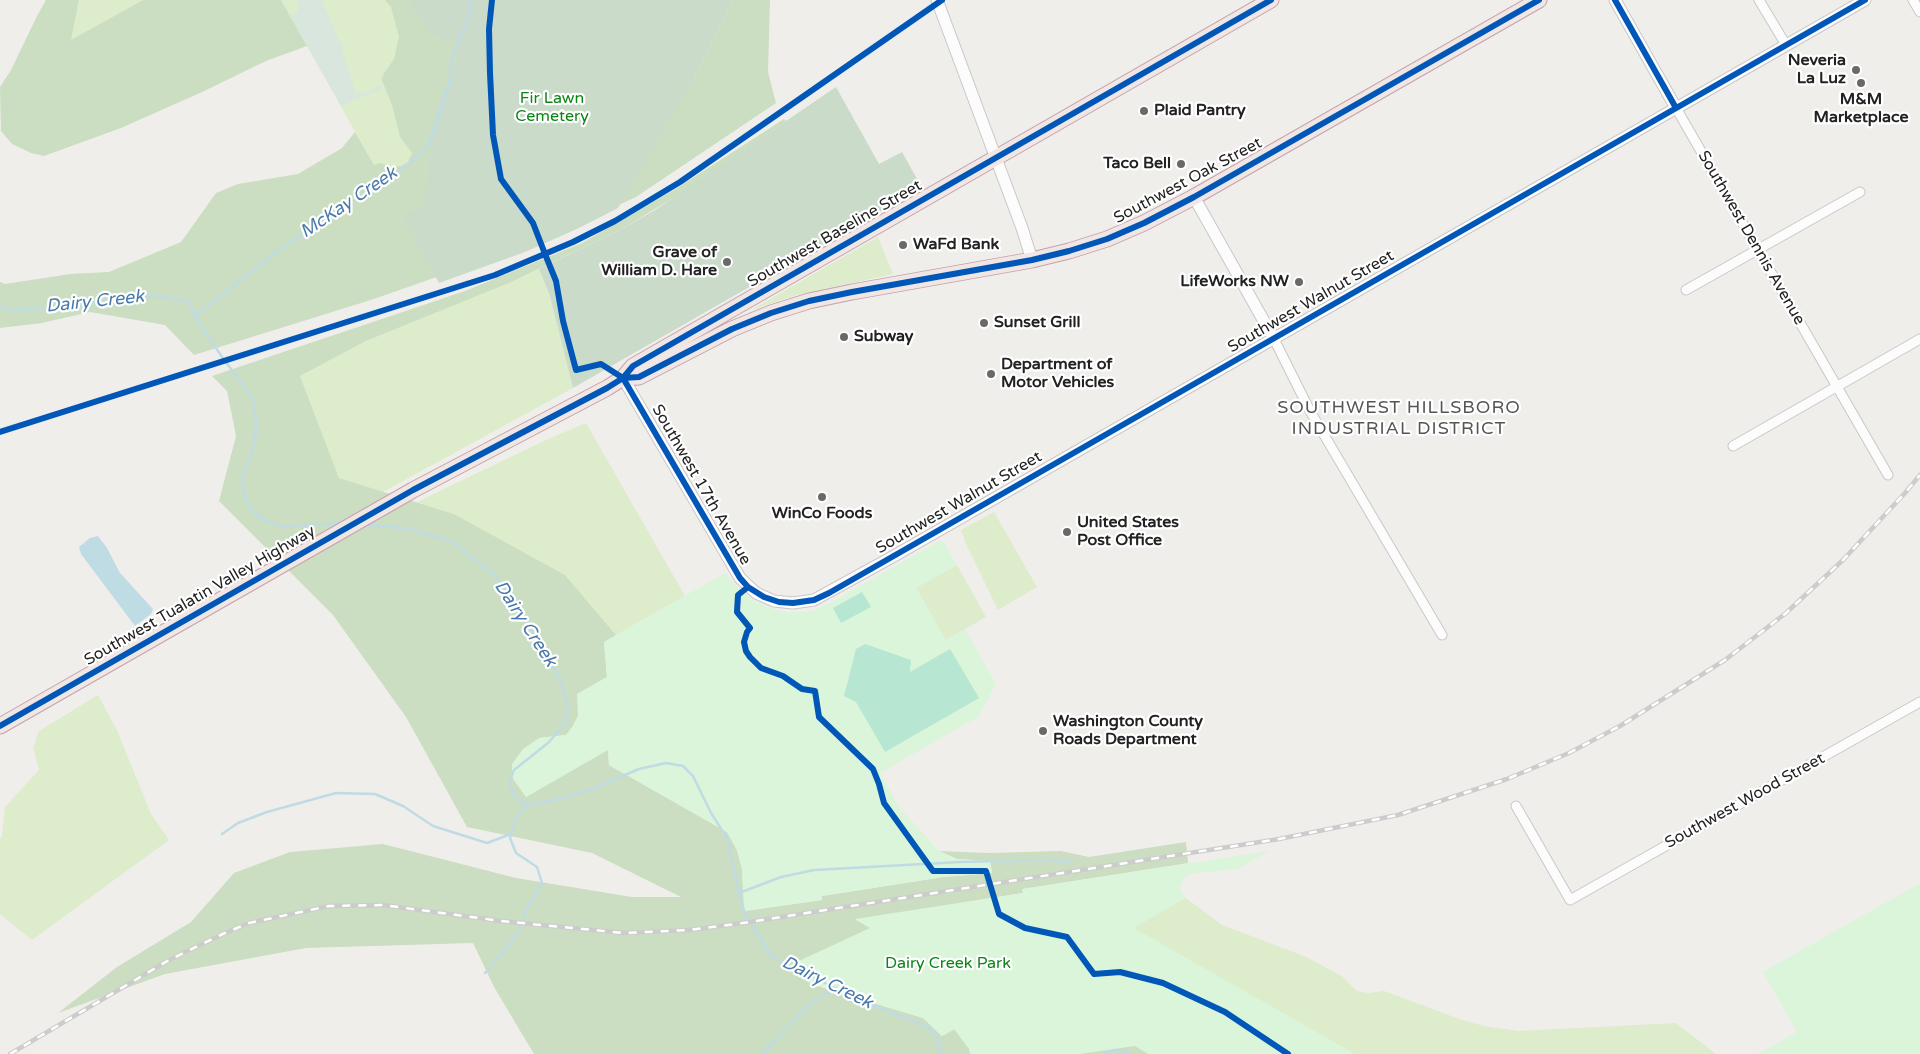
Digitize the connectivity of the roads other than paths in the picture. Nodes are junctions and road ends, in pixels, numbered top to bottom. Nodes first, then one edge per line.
1 (1271, 0) edge
2 (1539, 0) edge
3 (1615, 0) edge
4 (1759, 0) edge
5 (1865, 0) edge
6 (1913, 0) edge
7 (937, 1) edge
8 (1920, 12) edge
9 (1786, 45) junction
10 (1676, 108) junction
11 (996, 158) junction
12 (1860, 192) dead end
13 (1194, 197) junction
14 (1758, 249) junction
15 (1032, 260) junction
16 (1686, 290) dead end
17 (1274, 339) junction
18 (1920, 339) edge
19 (623, 378) junction
20 (1837, 387) junction
21 (1733, 446) dead end
22 (1888, 475) dead end
23 (413, 490) joint
24 (764, 597) joint
25 (1442, 635) dead end
26 (1920, 702) edge
27 (0, 726) edge
28 (1516, 806) dead end

1 - 11 highway, Southwest Baseline Street
2 - 13 highway, Southwest Oak Street
3 - 10 street, Southwest Dennis Avenue
4 - 9 street
5 - 9 street, Southwest Walnut Street
6 - 8 street
7 - 11 street
9 - 10 street, Southwest Walnut Street
10 - 14 street, Southwest Dennis Avenue
10 - 17 street, Southwest Walnut Street
11 - 15 street
11 - 19 highway, Southwest Baseline Street
12 - 14 street
13 - 15 highway, Southwest Oak Street
13 - 17 street
14 - 16 street
14 - 20 street, Southwest Dennis Avenue
15 - 19 highway, Southwest Oak Street
17 - 24 street, Southwest Walnut Street
17 - 25 street
18 - 20 street
19 - 23 highway, Southwest Baseline Street
19 - 24 street, Southwest 17th Avenue
20 - 21 street
20 - 22 street, Southwest Dennis Avenue
23 - 27 highway, Southwest Tualatin Valley Highway
26 - 28 street, Southwest Wood Street

